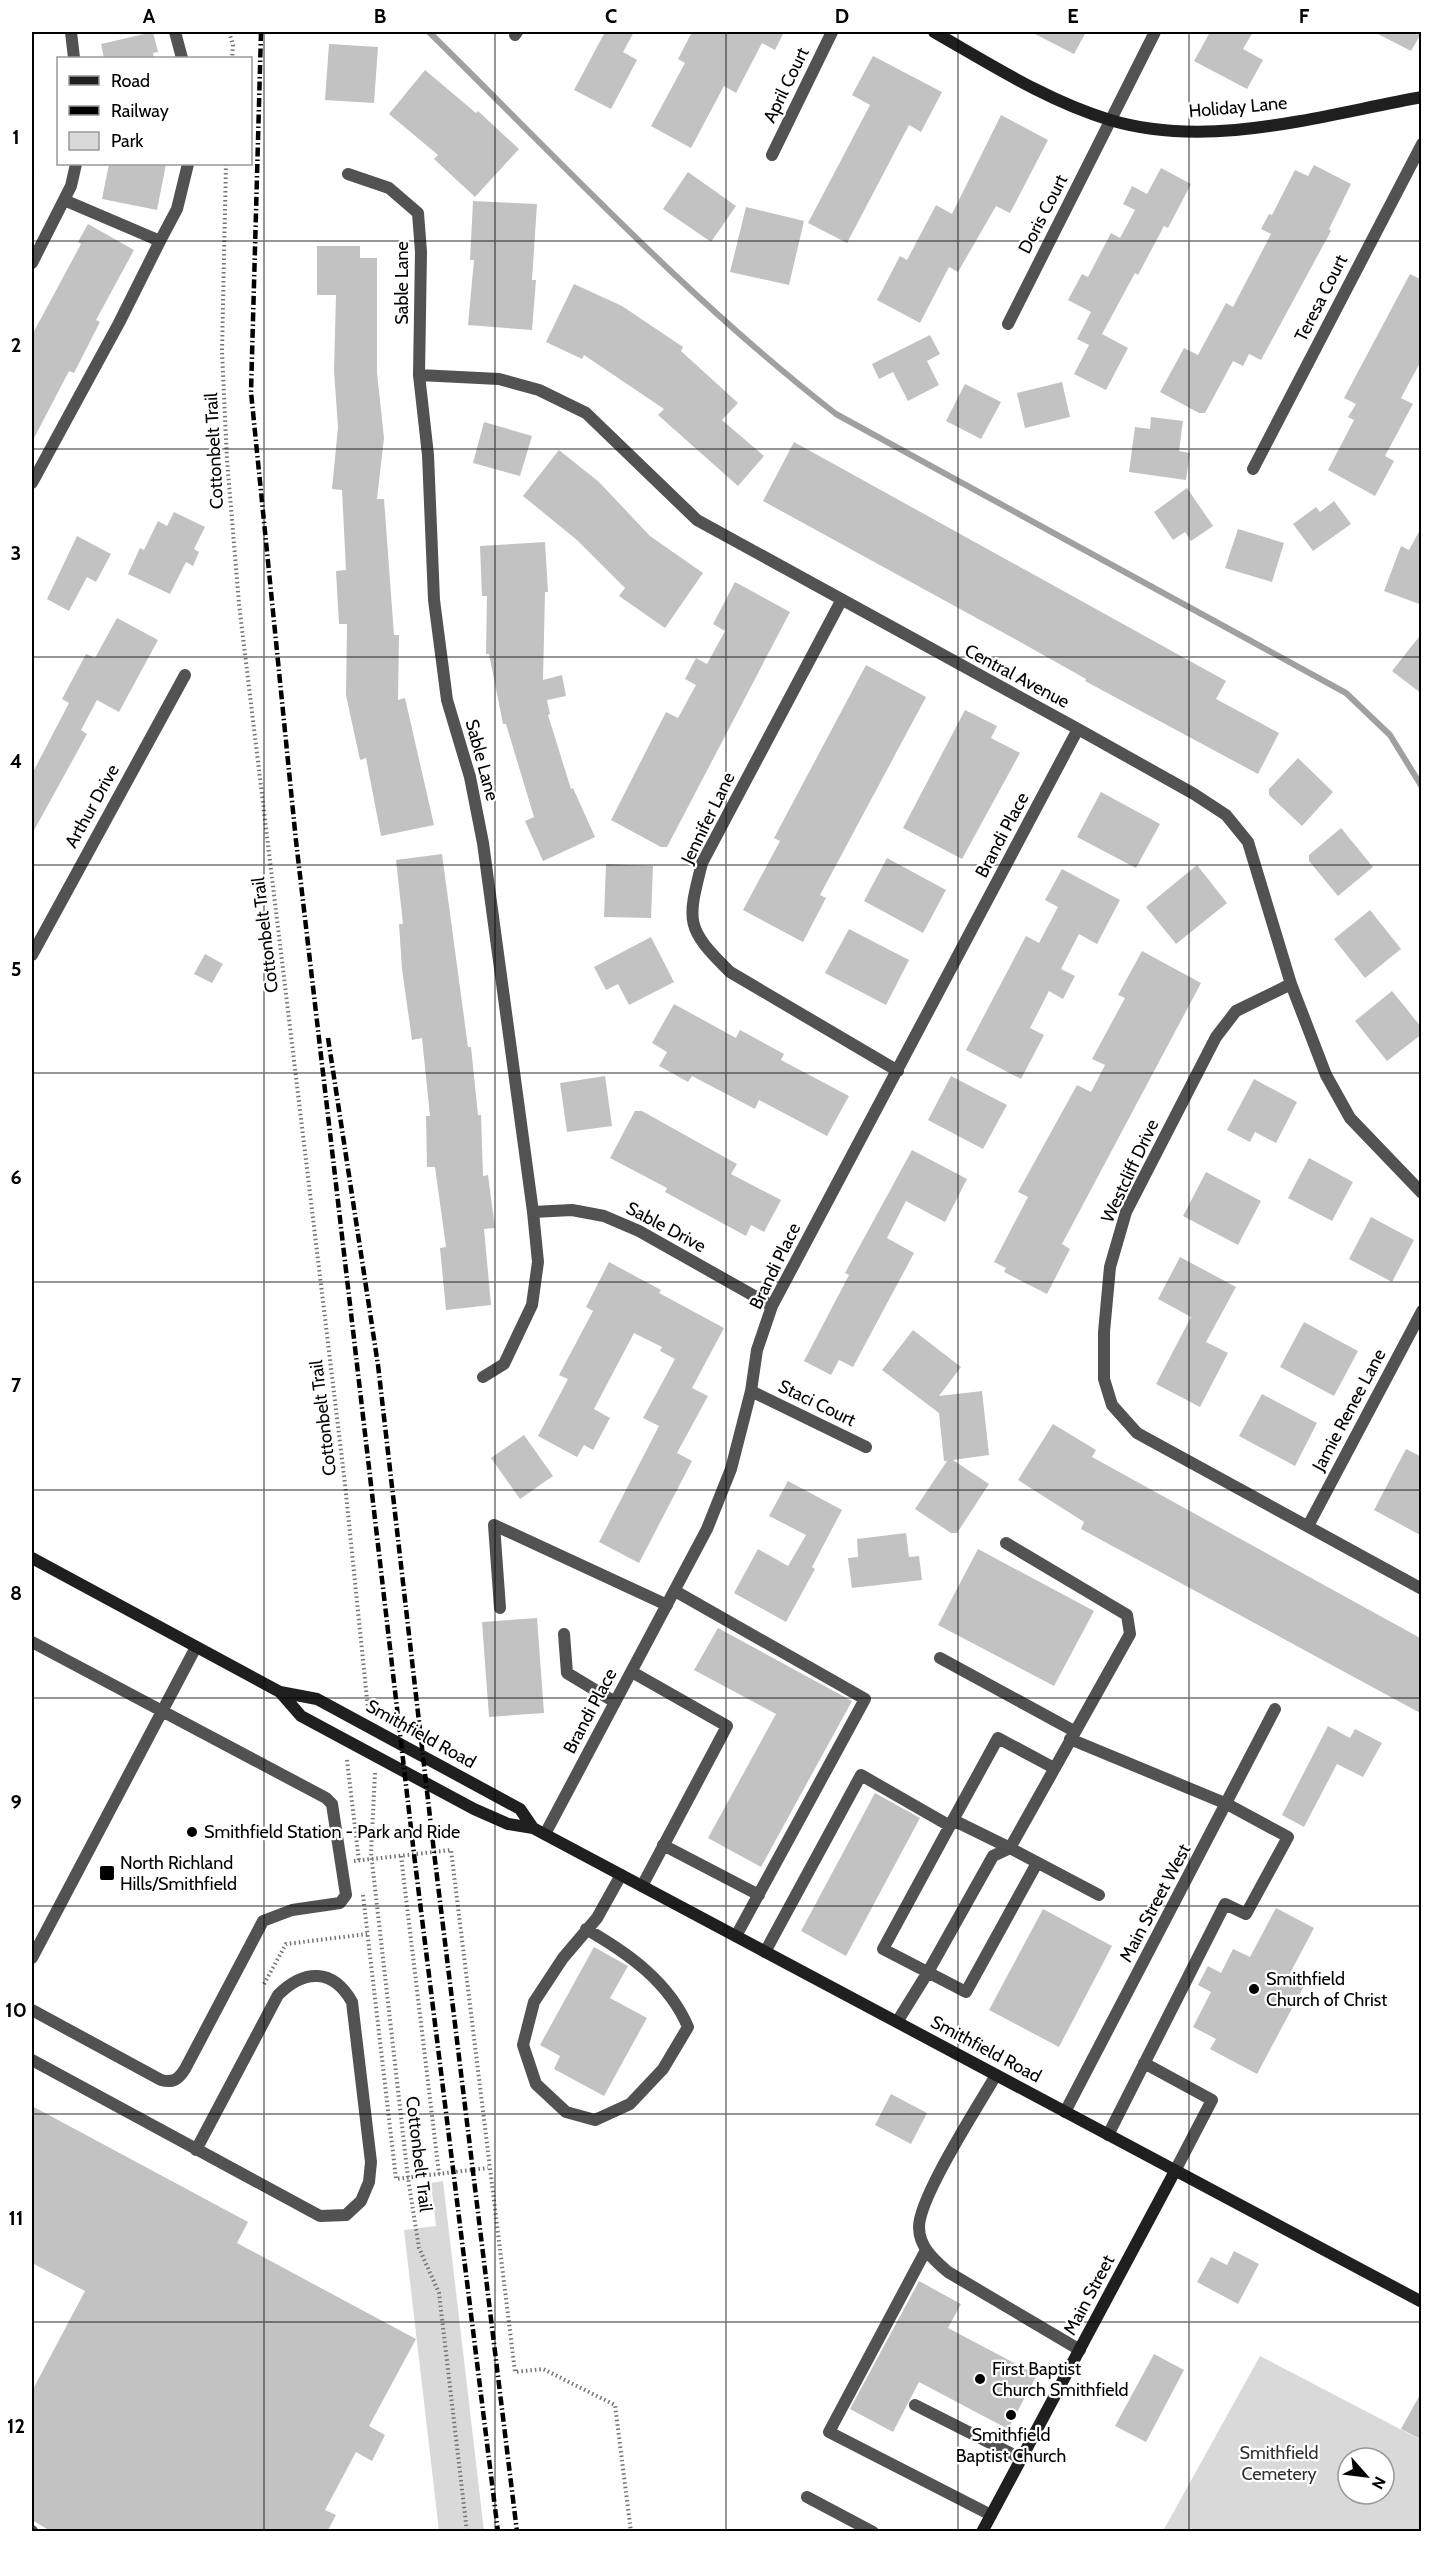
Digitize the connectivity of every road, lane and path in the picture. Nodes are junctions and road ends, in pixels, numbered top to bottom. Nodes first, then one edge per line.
1 (71, 32) edge
2 (175, 32) edge
3 (229, 32) edge
4 (832, 32) edge
5 (934, 32) edge
6 (1155, 32) edge
7 (74, 57) edge
8 (182, 57) edge
9 (232, 57) edge
10 (1422, 97) edge
11 (1110, 120) junction
12 (1422, 144) edge
13 (772, 155) dead end
14 (76, 165) edge
15 (188, 165) edge
16 (226, 165) edge
17 (348, 174) dead end
18 (64, 200) junction
19 (160, 241) junction
20 (33, 258) edge
21 (1008, 324) dead end
22 (420, 375) junction
23 (1253, 469) dead end
24 (32, 483) edge
25 (841, 601) junction
26 (185, 675) dead end
27 (1078, 729) junction
28 (32, 955) edge
29 (1291, 984) junction
30 (898, 1071) junction
31 (1422, 1192) edge
32 (533, 1212) junction
33 (772, 1306) junction
34 (1422, 1311) edge
35 (483, 1377) dead end
36 (751, 1391) junction
37 (866, 1447) dead end
38 (1308, 1526) junction
39 (1006, 1543) dead end
40 (32, 1558) edge
41 (1422, 1589) edge
42 (675, 1591) junction
43 (668, 1605) junction
44 (501, 1608) dead end
45 (564, 1634) dead end
46 (32, 1642) edge
47 (196, 1647) junction
48 (940, 1658) dead end
49 (632, 1672) junction
50 (280, 1692) junction
51 (367, 1701) dead end
52 (615, 1702) junction
53 (1275, 1709) dead end
54 (162, 1710) junction
55 (1072, 1735) junction
56 (347, 1761) dead end
57 (1054, 1768) junction
58 (375, 1775) dead end
59 (1227, 1804) junction
60 (951, 1823) junction
61 (539, 1831) junction
62 (663, 1845) junction
63 (1010, 1848) junction
64 (401, 1856) junction
65 (372, 1860) junction
66 (359, 1861) junction
67 (341, 1862) junction
68 (1037, 1863) junction
69 (360, 1871) dead end
70 (621, 1875) junction
71 (642, 1886) junction
72 (363, 1892) dead end
73 (759, 1895) junction
74 (1099, 1895) dead end
75 (586, 1929) junction
76 (736, 1936) junction
77 (765, 1952) junction
78 (32, 1958) edge
79 (928, 1972) junction
80 (32, 2010) edge
81 (897, 2022) junction
82 (32, 2060) edge
83 (1144, 2063) junction
84 (996, 2075) junction
85 (1065, 2112) junction
86 (1108, 2135) junction
87 (196, 2150) junction
88 (488, 2168) junction
89 (1175, 2170) junction
90 (439, 2174) junction
91 (408, 2178) junction
92 (926, 2250) junction
93 (1422, 2302) edge
94 (1080, 2350) junction
95 (915, 2405) dead end
96 (1022, 2459) junction
97 (807, 2497) dead end
98 (991, 2515) junction
99 (467, 2532) edge
100 (632, 2532) edge
101 (873, 2532) edge
102 (982, 2532) edge

1 - 7 street
2 - 8 street
3 - 9 path
4 - 13 street, April Court
5 - 11 main road, Holiday Lane
6 - 11 street, Doris Court
10 - 11 main road, Holiday Lane
11 - 21 street, Doris Court
12 - 23 street, Teresa Court
14 - 18 street
15 - 19 street
16 - 51 path, Cottonbelt Trail
17 - 22 street, Sable Lane
18 - 19 street
18 - 20 street
19 - 24 street
22 - 25 street, Central Avenue
22 - 32 street, Sable Lane
25 - 27 street, Central Avenue
25 - 30 street, Jennifer Lane
26 - 28 street, Arthur Drive
27 - 29 street, Central Avenue
27 - 30 street, Brandi Place
29 - 31 street, Central Avenue
29 - 38 street, Westcliff Drive
30 - 33 street, Brandi Place
32 - 33 street, Sable Drive
32 - 35 street, Sable Lane
33 - 36 street, Brandi Place
34 - 38 street, Jamie Renee Lane
36 - 37 street, Staci Court
36 - 42 street, Brandi Place
38 - 41 street, Westcliff Drive
39 - 55 street
40 - 47 main road, Smithfield Road
42 - 43 street, Brandi Place
42 - 73 street
43 - 44 street
43 - 49 street, Brandi Place
45 - 52 street
46 - 54 street
47 - 50 main road, Smithfield Road
47 - 54 street
48 - 55 street
49 - 52 street, Brandi Place
49 - 62 street
50 - 61 main road, Smithfield Road
50 - 61 main road, Smithfield Road
52 - 61 street, Brandi Place
53 - 59 street, Main Street West
54 - 67 street
54 - 78 street
55 - 57 street
55 - 59 street
56 - 66 path
57 - 60 street
57 - 63 street
58 - 65 path, Cottonbelt Trail
59 - 83 street
59 - 85 street, Main Street West
60 - 63 street
60 - 77 street
60 - 79 street
61 - 70 main road, Smithfield Road
62 - 71 street
62 - 73 street
63 - 68 street
63 - 79 street
64 - 65 path
64 - 88 path
64 - 90 path
65 - 66 path
65 - 91 path, Cottonbelt Trail
66 - 67 path
66 - 69 path
67 - 80 street
68 - 74 street
68 - 79 street
70 - 71 main road, Smithfield Road
70 - 75 street
71 - 76 main road, Smithfield Road
72 - 91 path
73 - 76 street
75 - 75 street
76 - 77 main road, Smithfield Road
77 - 81 main road, Smithfield Road
79 - 81 street
81 - 84 main road, Smithfield Road
82 - 87 street
83 - 86 street
83 - 89 street
84 - 85 main road, Smithfield Road
84 - 92 street
85 - 86 main road, Smithfield Road
86 - 89 main road, Smithfield Road
87 - 87 street
88 - 90 path
88 - 100 path
89 - 93 main road, Smithfield Road
89 - 94 main road, Main Street
90 - 91 path
91 - 99 path, Cottonbelt Trail
92 - 94 street
92 - 98 street
94 - 96 main road, Main Street
95 - 96 street
96 - 98 main road, Main Street
97 - 101 street
98 - 102 main road, Main Street

